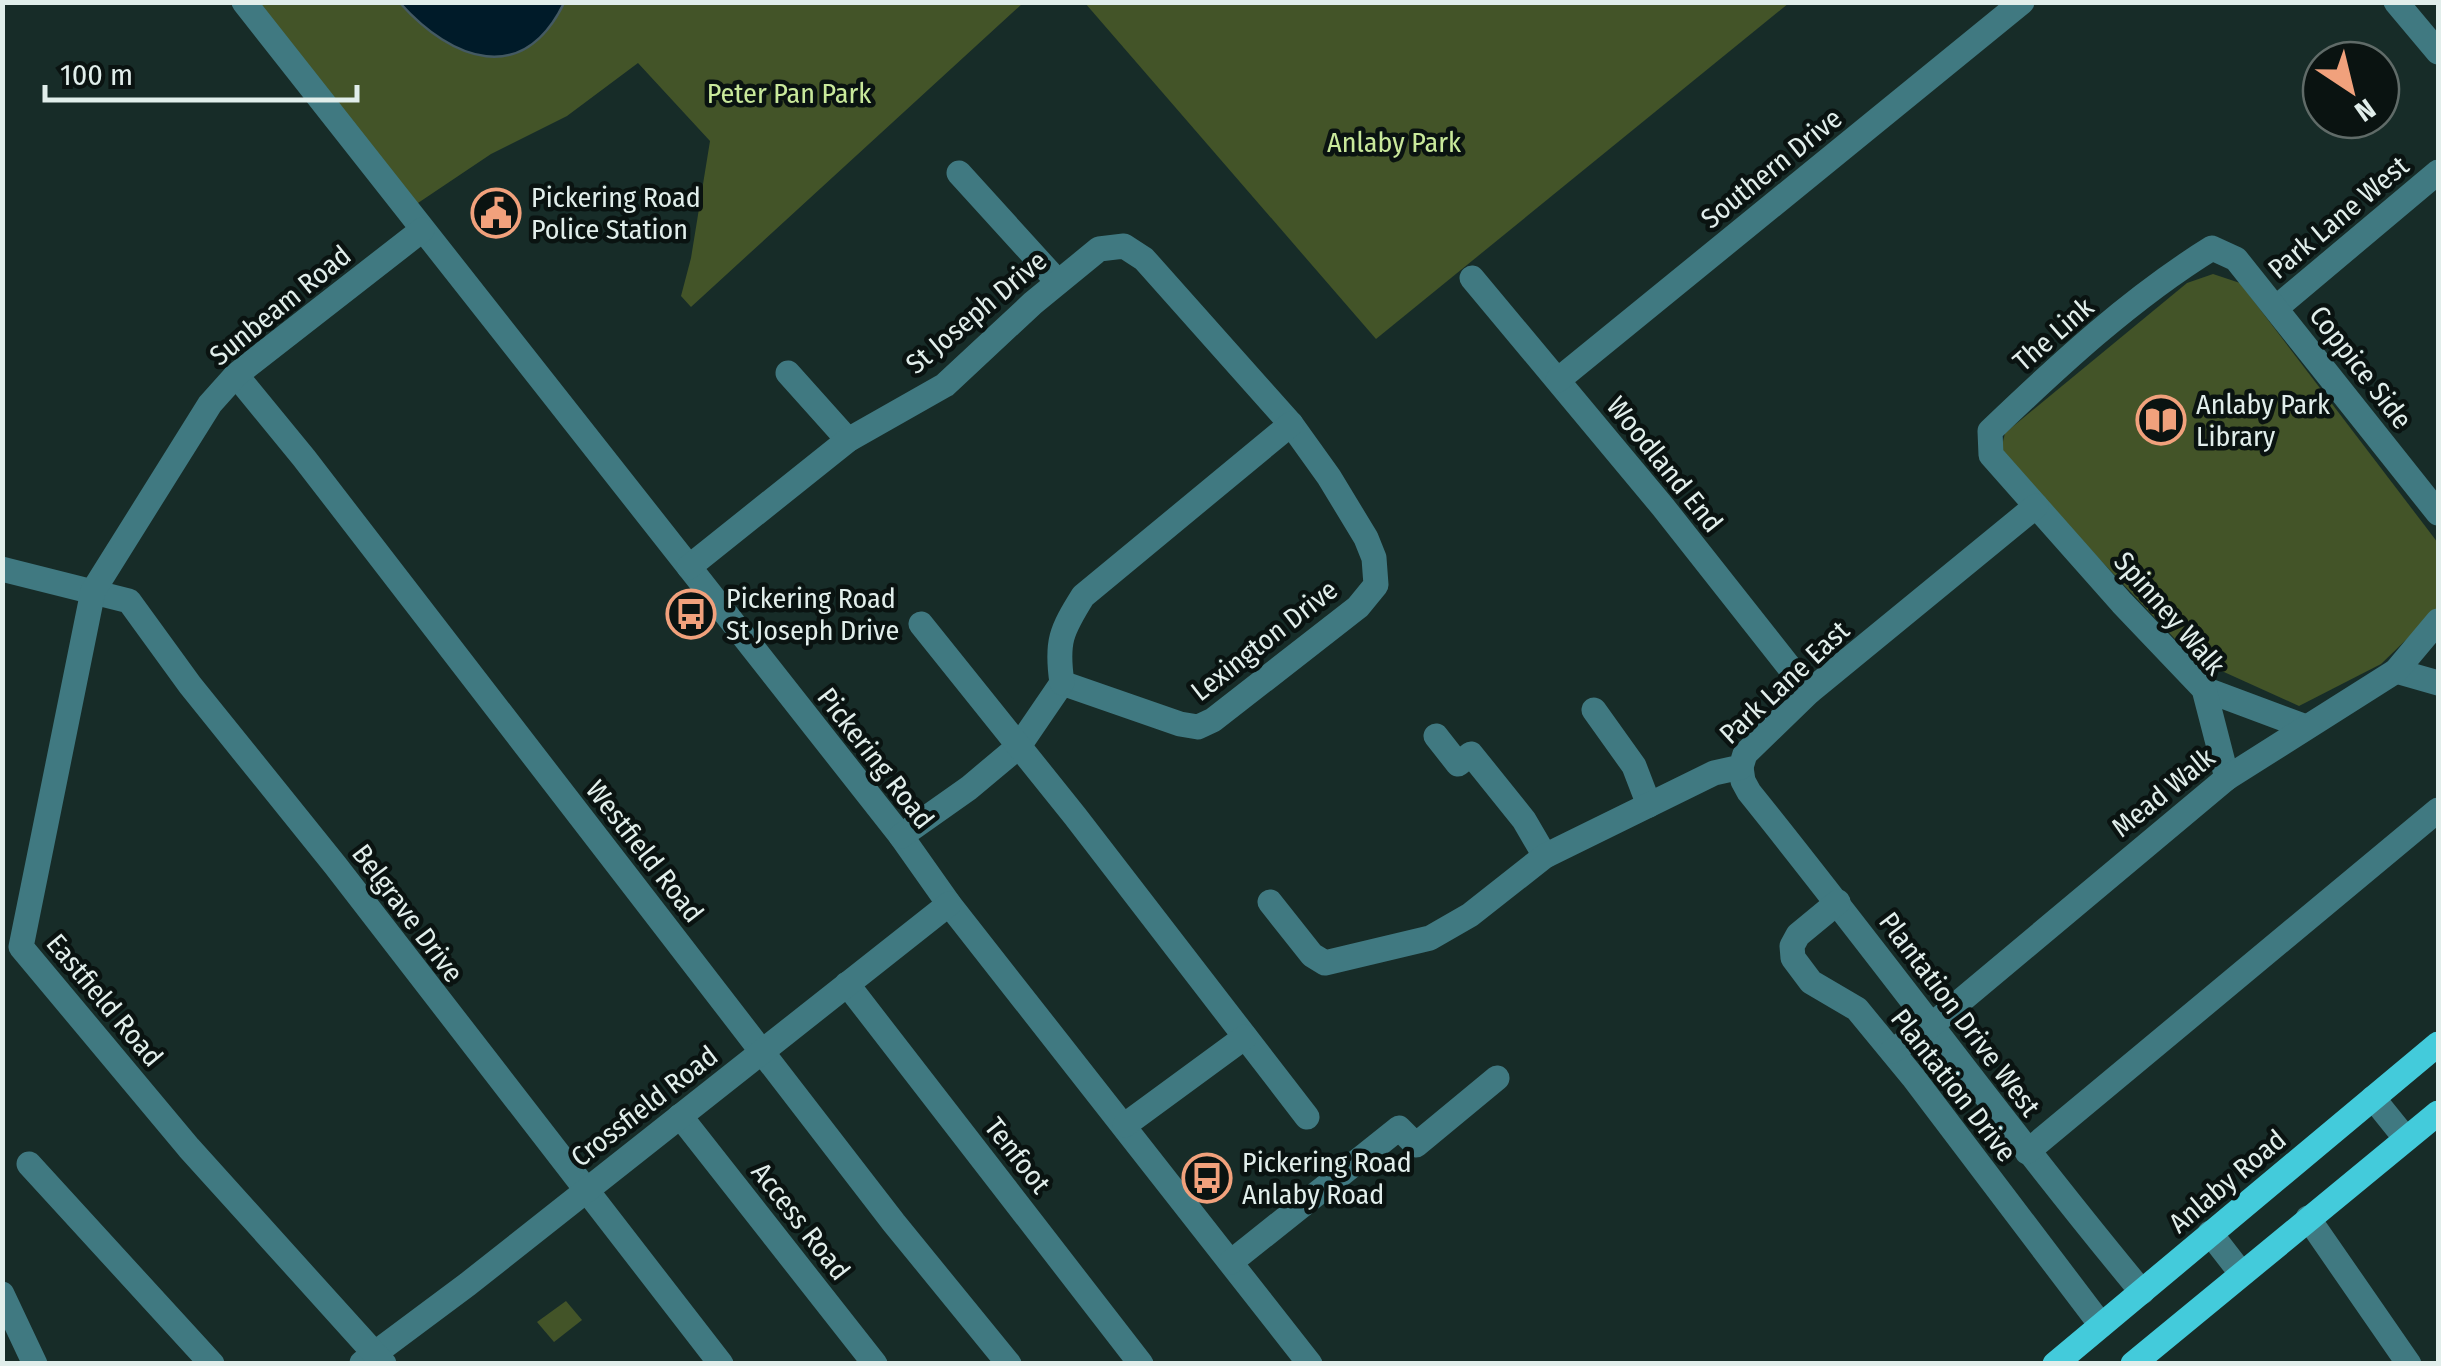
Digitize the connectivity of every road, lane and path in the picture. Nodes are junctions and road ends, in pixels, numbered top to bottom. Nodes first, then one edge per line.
1 (244, 2) edge
2 (2022, 2) edge
3 (2396, 2) edge
4 (2438, 52) edge
5 (2438, 172) edge
6 (959, 173) dead end
7 (422, 230) junction
8 (2236, 259) joint
9 (1472, 278) dead end
10 (1058, 282) junction
11 (2276, 308) junction
12 (1238, 366) joint
13 (788, 373) dead end
14 (236, 375) junction
15 (1558, 380) junction
16 (1290, 424) junction
17 (848, 440) junction
18 (2036, 506) junction
19 (2438, 513) edge
20 (689, 567) junction
21 (2, 568) edge
22 (93, 591) junction
23 (2438, 621) edge
24 (921, 624) dead end
25 (2396, 671) junction
26 (1062, 683) junction
27 (2438, 683) edge
28 (2204, 689) junction
29 (1809, 692) junction
30 (1594, 710) dead end
31 (2306, 727) junction
32 (1436, 736) dead end
33 (1019, 746) junction
34 (1741, 767) junction
35 (2226, 778) junction
36 (1649, 805) junction
37 (2438, 810) edge
38 (901, 836) junction
39 (1545, 856) junction
40 (1270, 902) dead end
41 (1838, 902) junction
42 (949, 904) junction
43 (847, 984) junction
44 (1932, 1024) junction
45 (1245, 1037) junction
46 (2438, 1044) edge
47 (762, 1051) junction
48 (1892, 1052) junction
49 (1497, 1078) dead end
50 (2373, 1098) junction
51 (2438, 1113) edge
52 (680, 1116) junction
53 (1307, 1117) dead end
54 (1125, 1125) junction
55 (2406, 1139) junction
56 (2027, 1152) junction
57 (29, 1164) dead end
58 (585, 1190) junction
59 (2308, 1218) junction
60 (2210, 1234) junction
61 (1230, 1262) junction
62 (2241, 1273) junction
63 (2142, 1292) junction
64 (2, 1294) edge
65 (2101, 1325) junction
66 (373, 1360) edge
67 (35, 1364) edge
68 (212, 1364) edge
69 (721, 1364) edge
70 (875, 1364) edge
71 (1009, 1364) edge
72 (1141, 1364) edge
73 (1310, 1364) edge
74 (2055, 1364) edge
75 (2132, 1364) edge
76 (2409, 1364) edge

1 - 7 street, Pickering Road
2 - 15 street, Southern Drive
3 - 4 street
5 - 11 street, Park Lane West
6 - 10 street
7 - 14 street, Sunbeam Road
7 - 20 street, Pickering Road
8 - 11 street, Coppice Side
8 - 18 street, The Link
9 - 15 street, Woodland End
10 - 12 street, St Joseph Drive
10 - 17 street, St Joseph Drive
11 - 19 street, Coppice Side
12 - 16 street, Lexington Drive
13 - 17 street
14 - 22 street, Sunbeam Road
14 - 47 street, Westfield Road
15 - 29 street, Woodland End
16 - 26 street
16 - 26 street, Lexington Drive
17 - 20 street, St Joseph Drive
18 - 28 street, Spinney Walk
18 - 29 street, Park Lane East
20 - 38 street, Pickering Road
21 - 22 street, Belgrave Drive
22 - 58 street, Belgrave Drive
22 - 66 street, Eastfield Road
23 - 25 street, Mead Walk
24 - 33 street
25 - 27 street
25 - 31 street, Mead Walk
26 - 33 street
28 - 31 street
28 - 35 street, Spinney Walk
29 - 34 street, Park Lane East
30 - 36 street
31 - 35 street, Mead Walk
32 - 39 street
33 - 38 street
33 - 45 street
34 - 36 street, Park Lane East
34 - 41 street, Plantation Drive West
35 - 44 street, Mead Walk
36 - 39 street, Park Lane East
37 - 56 street
38 - 42 street, Pickering Road
39 - 40 street, Park Lane East
41 - 44 street, Plantation Drive West
41 - 48 street, Plantation Drive
42 - 43 street, Crossfield Road
42 - 54 street, Pickering Road
43 - 47 street, Crossfield Road
43 - 72 street, Tenfoot
44 - 48 street, Mead Walk
44 - 56 street, Plantation Drive West
45 - 53 street
45 - 54 street
46 - 50 main road, Anlaby Road
47 - 52 street, Crossfield Road
47 - 71 street, Westfield Road
48 - 65 street, Plantation Drive
49 - 61 street
50 - 55 street
50 - 60 main road, Anlaby Road
51 - 55 main road
52 - 58 street, Crossfield Road
52 - 70 street, Access Road
54 - 61 street, Pickering Road
55 - 59 main road
56 - 63 street, Plantation Drive West
57 - 68 street
58 - 66 street, Crossfield Road
58 - 69 street, Belgrave Drive
59 - 62 main road
59 - 76 street
60 - 62 street
60 - 63 main road, Anlaby Road
61 - 73 street, Pickering Road
62 - 75 main road
63 - 65 main road, Anlaby Road
64 - 67 street
65 - 74 main road, Anlaby Road

